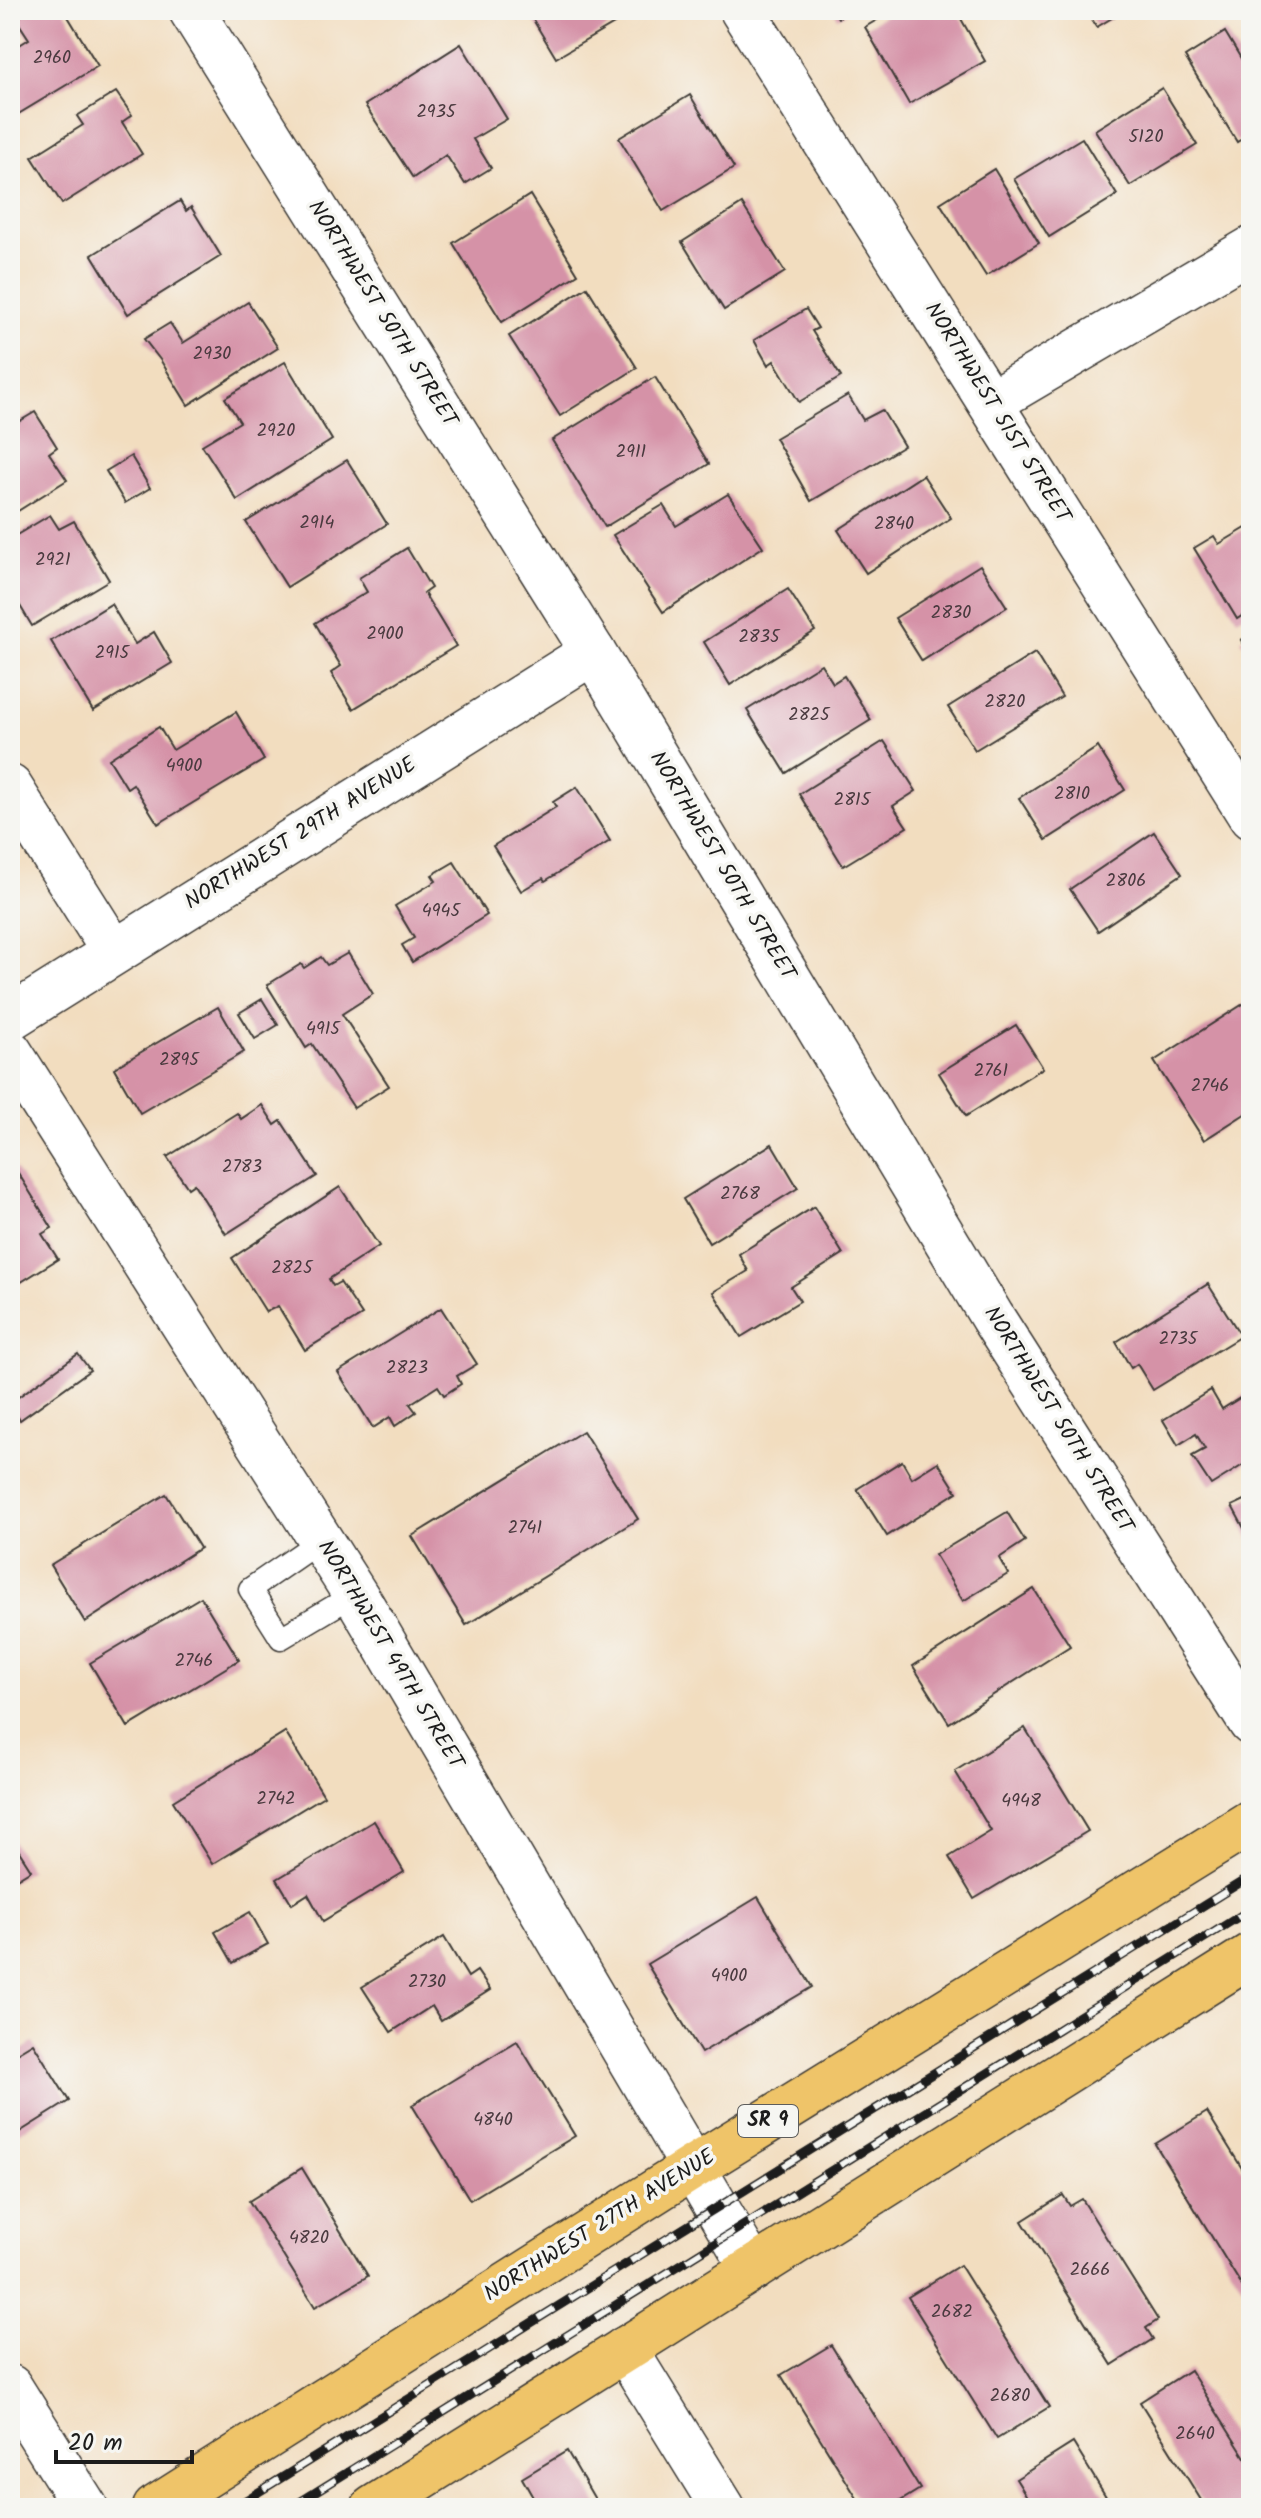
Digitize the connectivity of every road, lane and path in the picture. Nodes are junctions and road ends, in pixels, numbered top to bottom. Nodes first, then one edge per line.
1 (191, 10) edge
2 (742, 10) edge
3 (1251, 249) edge
4 (991, 402) junction
5 (593, 652) junction
6 (10, 787) edge
7 (1251, 817) edge
8 (114, 952) junction
9 (10, 1018) edge
10 (10, 1052) edge
11 (321, 1540) junction
12 (355, 1594) junction
13 (1245, 1700) edge
14 (1251, 1822) edge
15 (1251, 1955) edge
16 (692, 2168) junction
17 (753, 2269) junction
18 (625, 2349) junction
19 (10, 2387) edge
20 (86, 2508) edge
21 (155, 2508) edge
22 (373, 2508) edge
23 (723, 2508) edge

1 - 5 street, NORTHWEST 50TH STREET
2 - 4 street, NORTHWEST 51ST STREET
3 - 4 street
4 - 7 street, NORTHWEST 51ST STREET
5 - 8 street, NORTHWEST 29TH AVENUE
5 - 13 street, NORTHWEST 50TH STREET
6 - 8 street
8 - 9 street, NORTHWEST 29TH AVENUE
10 - 11 street, NORTHWEST 49TH STREET
11 - 12 street, NORTHWEST 49TH STREET
11 - 12 lane
12 - 16 street, NORTHWEST 49TH STREET
14 - 16 main road, NORTHWEST 27TH AVENUE / SR 9
15 - 17 main road
16 - 17 street, NORTHWEST 49TH STREET
16 - 21 main road, NORTHWEST 27TH AVENUE / SR 9
17 - 18 main road
18 - 22 main road
18 - 23 street
19 - 20 street

